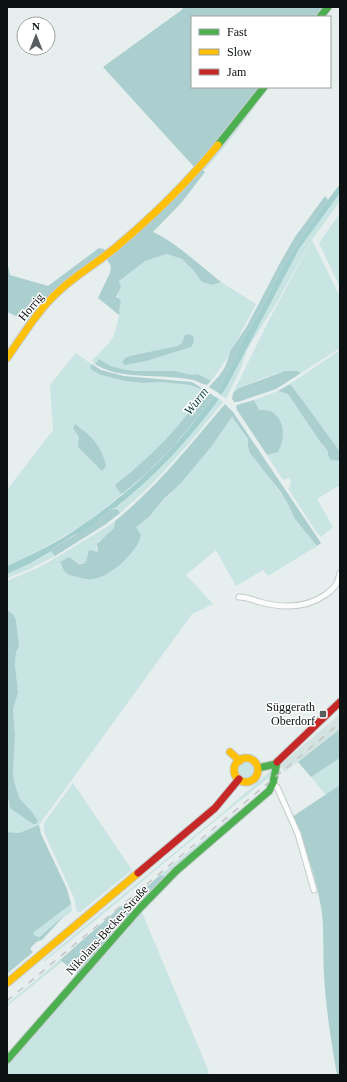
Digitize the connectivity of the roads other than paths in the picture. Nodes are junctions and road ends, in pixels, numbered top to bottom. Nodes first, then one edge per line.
1 (328, 7) edge
2 (321, 16) edge
3 (263, 88) edge
4 (7, 358) edge
5 (340, 573) edge
6 (239, 597) dead end
7 (340, 702) edge
8 (230, 752) dead end
9 (240, 761) junction
10 (275, 766) junction
11 (258, 768) junction
12 (238, 779) junction
13 (273, 785) junction
14 (314, 890) dead end
15 (7, 983) edge
16 (7, 1060) edge

1 - 2 main road
3 - 4 main road, Horrig
5 - 6 street
7 - 10 main road
8 - 9 main road
9 - 11 main road
9 - 12 main road
10 - 11 main road
10 - 13 main road
11 - 12 main road
12 - 15 main road
13 - 14 street
13 - 16 main road, Nikolaus-Becker-Straße

